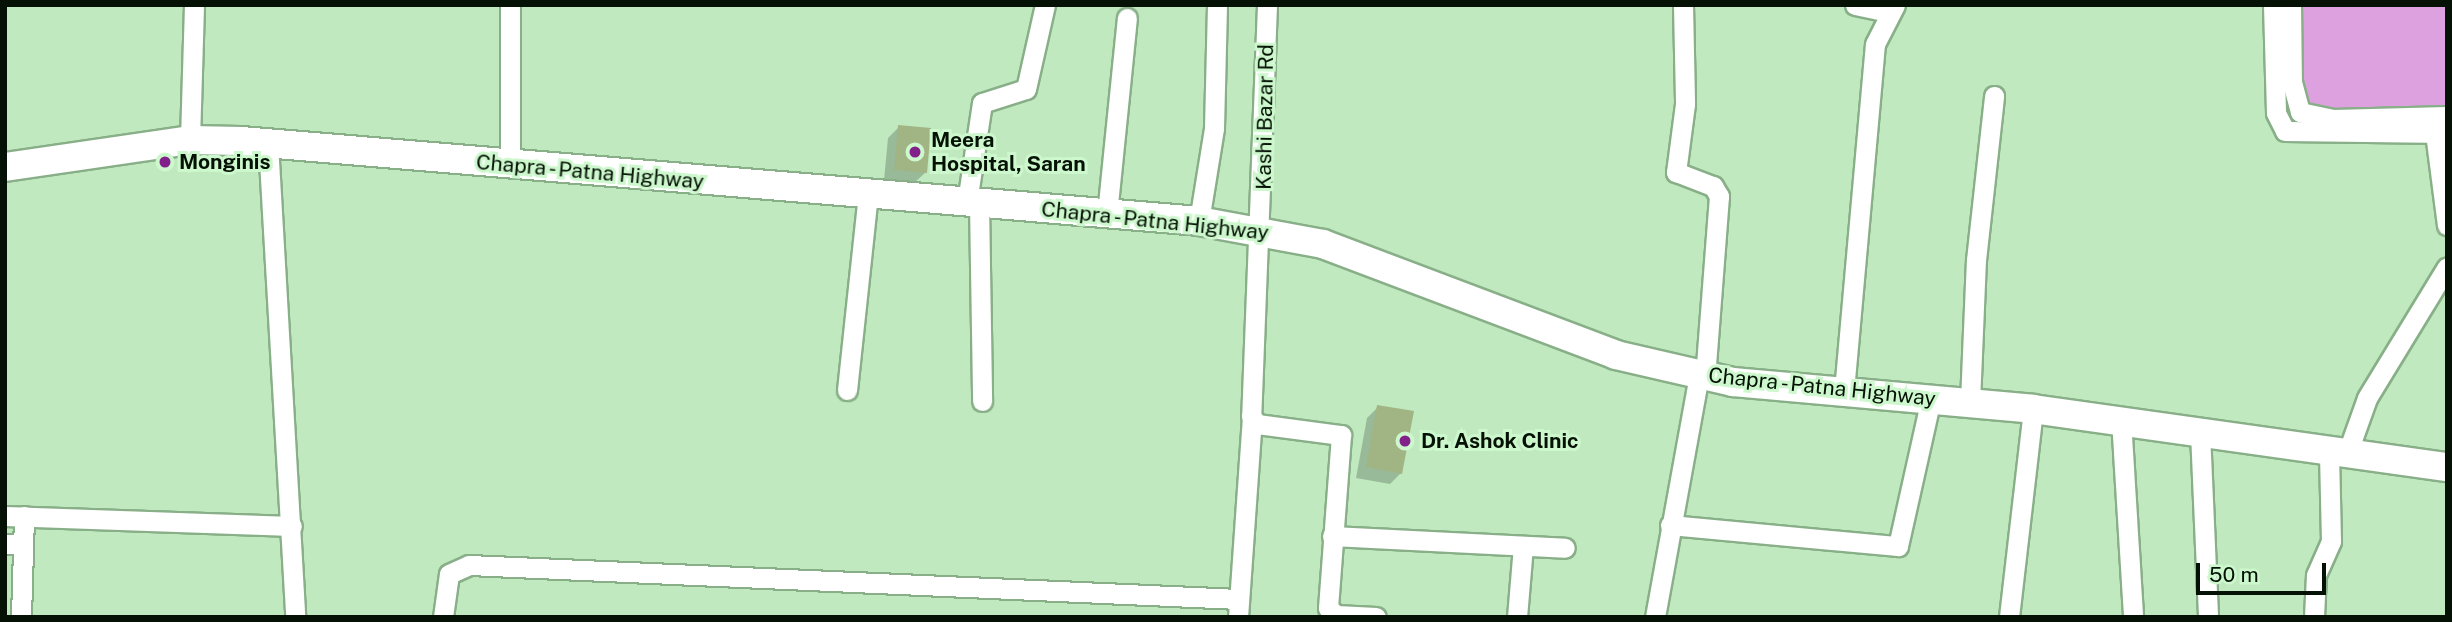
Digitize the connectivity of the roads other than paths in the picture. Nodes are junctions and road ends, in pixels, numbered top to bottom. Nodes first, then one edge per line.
1 (194, 5) edge
2 (510, 5) edge
3 (1045, 5) edge
4 (1217, 5) edge
5 (1267, 5) edge
6 (1683, 5) edge
7 (1855, 5) edge
8 (2273, 5) edge
9 (2291, 5) edge
10 (1892, 9) edge
11 (1128, 19) dead end
12 (1994, 96) dead end
13 (2447, 116) edge
14 (2441, 133) edge
15 (190, 140) junction
16 (268, 143) junction
17 (5, 167) edge
18 (510, 167) junction
19 (868, 194) junction
20 (973, 202) junction
21 (1107, 214) junction
22 (1199, 221) junction
23 (2447, 225) edge
24 (1262, 229) junction
25 (2447, 267) edge
26 (1702, 375) junction
27 (847, 390) dead end
28 (1844, 391) junction
29 (1931, 398) junction
30 (982, 401) dead end
31 (1970, 402) junction
32 (2033, 409) junction
33 (1252, 419) junction
34 (2122, 419) junction
35 (2200, 432) junction
36 (2338, 452) junction
37 (2447, 467) edge
38 (15, 516) edge
39 (1670, 525) junction
40 (292, 526) junction
41 (1332, 536) junction
42 (14, 544) edge
43 (1523, 546) junction
44 (1565, 548) dead end
45 (1238, 608) edge
46 (21, 617) edge
47 (295, 617) edge
48 (443, 617) edge
49 (1376, 617) edge
50 (1517, 617) edge
51 (1655, 617) edge
52 (2009, 617) edge
53 (2133, 617) edge
54 (2208, 617) edge
55 (2314, 617) edge

1 - 15 street
2 - 18 street
3 - 20 street
4 - 22 street
5 - 24 street, Kashi Bazar Rd
6 - 26 street
7 - 10 street
8 - 14 street
9 - 13 street
10 - 28 street
11 - 21 street
12 - 31 street
14 - 23 street
15 - 16 highway, Chapra - Patna Highway
15 - 17 highway, Chapra - Patna Highway
16 - 18 highway, Chapra - Patna Highway
16 - 40 street
18 - 19 highway, Chapra - Patna Highway
19 - 20 highway, Chapra - Patna Highway
19 - 27 street
20 - 21 highway, Chapra - Patna Highway
20 - 30 street
21 - 22 highway, Chapra - Patna Highway
22 - 24 highway, Chapra - Patna Highway
24 - 26 highway, Chapra - Patna Highway
24 - 33 street, Kashi Bazar Rd
25 - 36 street
26 - 28 highway, Chapra - Patna Highway
26 - 39 street
28 - 29 highway, Chapra - Patna Highway
29 - 31 highway, Chapra - Patna Highway
29 - 39 street
31 - 32 highway, Chapra - Patna Highway
32 - 34 highway, Chapra - Patna Highway
32 - 52 street
33 - 41 street
33 - 45 street, Kashi Bazar Rd
34 - 35 highway, Chapra - Patna Highway
34 - 53 street
35 - 36 highway, Chapra - Patna Highway
35 - 54 street
36 - 37 highway, Chapra - Patna Highway
36 - 55 street
38 - 40 street
38 - 42 street
39 - 51 street
40 - 47 street
41 - 43 street
41 - 49 street
42 - 46 street
43 - 44 street
43 - 50 street
45 - 48 street

